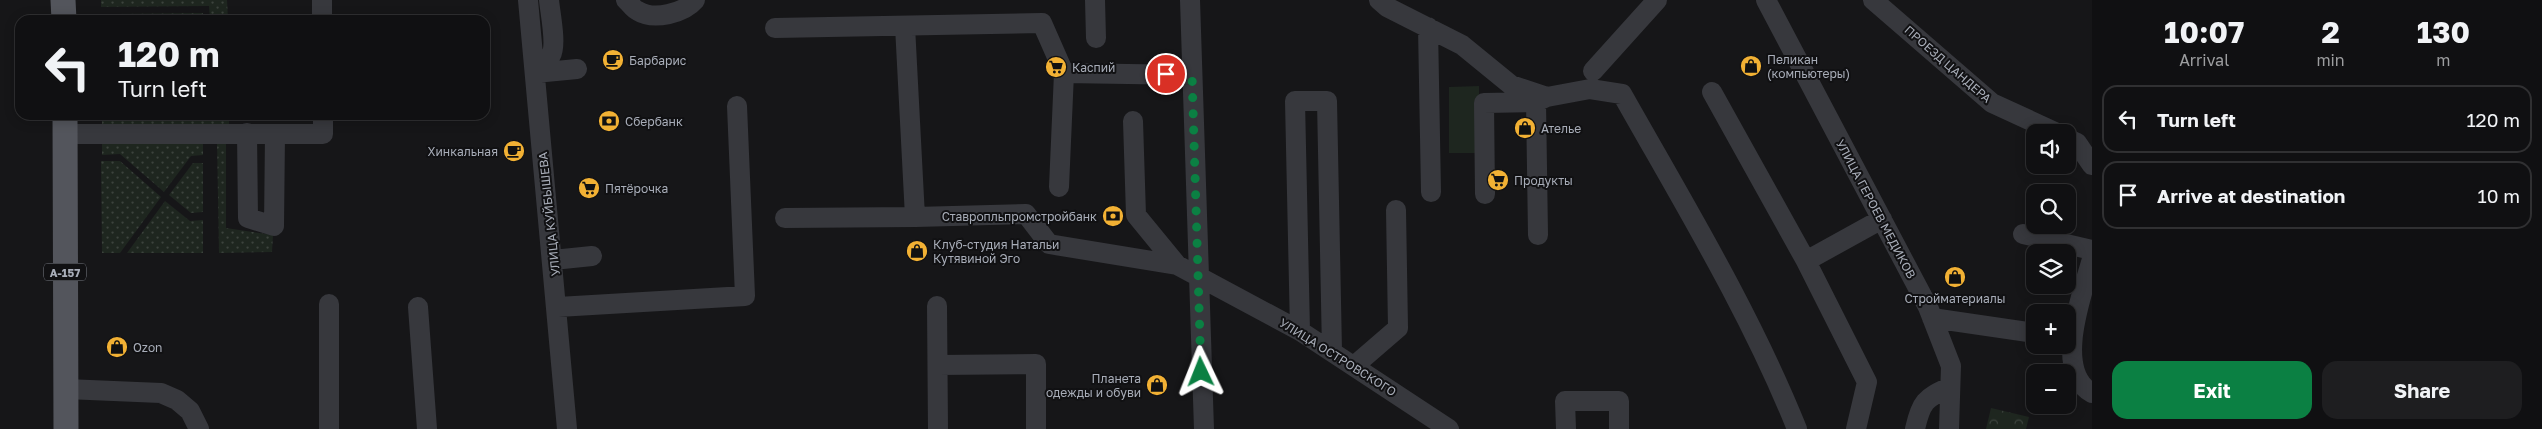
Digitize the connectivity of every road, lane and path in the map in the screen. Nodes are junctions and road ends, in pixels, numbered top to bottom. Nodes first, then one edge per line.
1 (64, 0) edge
2 (322, 0) edge
3 (528, 0) edge
4 (549, 0) edge
5 (626, 0) edge
6 (694, 0) edge
7 (1095, 0) edge
8 (1190, 0) edge
9 (1379, 0) edge
10 (1657, 0) edge
11 (1766, 0) edge
12 (1873, 0) edge
13 (64, 15) edge
14 (322, 15) edge
15 (905, 26) junction
16 (1428, 27) junction
17 (775, 28) dead end
18 (1096, 38) dead end
19 (535, 68) junction
20 (578, 69) dead end
21 (1593, 71) dead end
22 (1064, 73) junction
23 (1192, 75) junction
24 (1712, 92) dead end
25 (1541, 99) junction
26 (737, 106) dead end
27 (323, 120) edge
28 (1133, 121) dead end
29 (65, 124) edge
30 (2038, 124) edge
31 (248, 133) junction
32 (274, 134) junction
33 (2076, 143) edge
34 (2092, 165) edge
35 (1060, 187) dead end
36 (1431, 192) dead end
37 (1485, 194) dead end
38 (1396, 210) dead end
39 (785, 218) dead end
40 (915, 218) junction
41 (1882, 220) junction
42 (2023, 234) dead end
43 (1538, 235) dead end
44 (2092, 250) edge
45 (592, 256) dead end
46 (2092, 259) edge
47 (553, 260) junction
48 (1806, 261) junction
49 (1177, 265) junction
50 (1197, 276) junction
51 (329, 304) dead end
52 (937, 306) dead end
53 (418, 307) dead end
54 (558, 307) junction
55 (1932, 318) junction
56 (1300, 331) junction
57 (2026, 332) edge
58 (1332, 351) junction
59 (938, 365) junction
60 (1354, 366) junction
61 (1950, 387) junction
62 (66, 389) junction
63 (2092, 393) edge
64 (66, 429) edge
65 (199, 429) edge
66 (329, 429) edge
67 (427, 429) edge
68 (568, 429) edge
69 (938, 429) edge
70 (1036, 429) edge
71 (1204, 429) edge
72 (1449, 429) edge
73 (1566, 429) edge
74 (1619, 429) edge
75 (1797, 429) edge
76 (1856, 429) edge
77 (1915, 429) edge
78 (1948, 429) edge

1 - 13 main road
2 - 14 street
3 - 19 street, УЛИЦА КУЙБЫШЕВА
4 - 19 street
5 - 6 street
7 - 18 street
8 - 23 street
9 - 16 street
10 - 21 street
11 - 41 street, УЛИЦА ГЕРОЕВ МЕДИКОВ
12 - 30 street, ПРОЕЗД ЦАНДЕРА
15 - 17 street
15 - 22 street
15 - 40 street
16 - 25 street
16 - 36 street
19 - 20 street
19 - 47 street, УЛИЦА КУЙБЫШЕВА
22 - 23 street
22 - 35 street
23 - 50 street
24 - 48 street
25 - 37 street
25 - 43 street
25 - 75 street
26 - 54 street
27 - 32 street
28 - 49 street
29 - 31 street
29 - 62 main road, А-157
31 - 32 street
31 - 32 street
33 - 34 street
38 - 60 street
39 - 40 street
40 - 49 street
41 - 48 street
41 - 55 street, УЛИЦА ГЕРОЕВ МЕДИКОВ
42 - 44 street
45 - 47 street
46 - 63 street
47 - 54 street, УЛИЦА КУЙБЫШЕВА
48 - 76 street
49 - 50 street, УЛИЦА ОСТРОВСКОГО
50 - 56 street, УЛИЦА ОСТРОВСКОГО
50 - 71 street
51 - 66 street
52 - 59 street
53 - 67 street
54 - 68 street, УЛИЦА КУЙБЫШЕВА
55 - 57 street
55 - 61 street, УЛИЦА ГЕРОЕВ МЕДИКОВ
56 - 58 street, УЛИЦА ОСТРОВСКОГО
56 - 58 street
58 - 60 street, УЛИЦА ОСТРОВСКОГО
59 - 69 street
59 - 70 street
60 - 72 street, УЛИЦА ОСТРОВСКОГО
61 - 77 street
61 - 78 street, УЛИЦА ГЕРОЕВ МЕДИКОВ
62 - 64 main road, А-157
62 - 65 street
73 - 74 street

